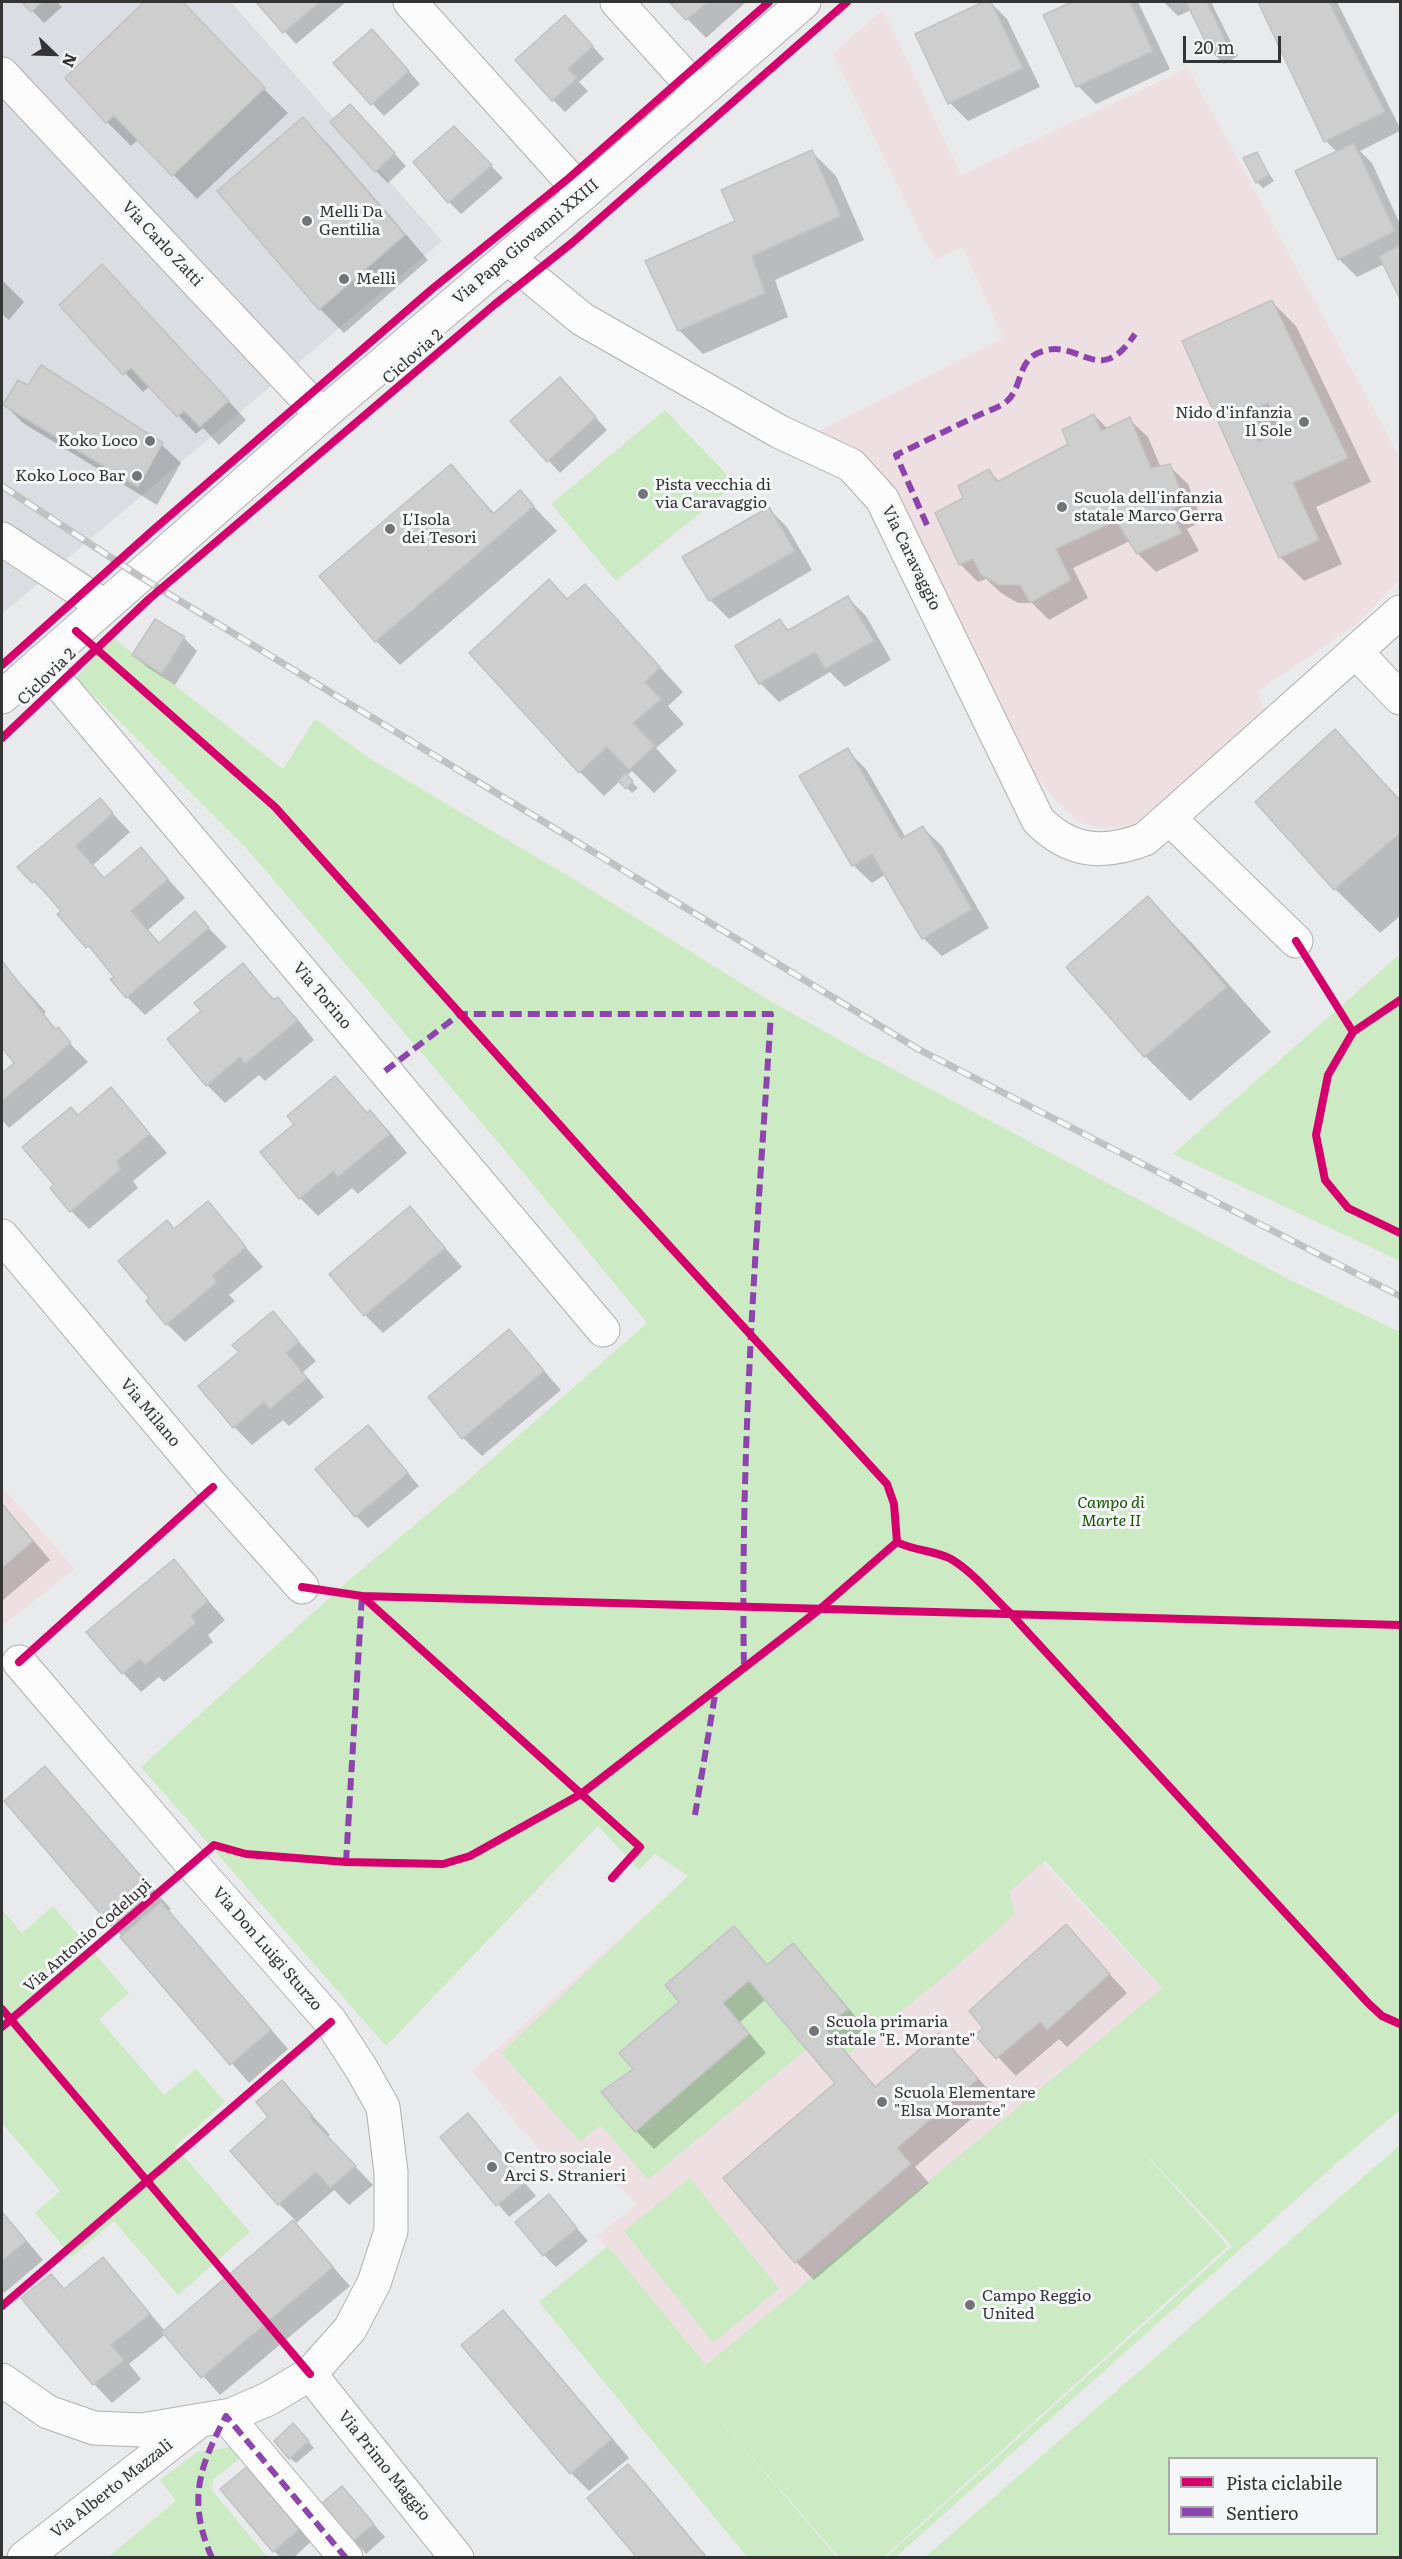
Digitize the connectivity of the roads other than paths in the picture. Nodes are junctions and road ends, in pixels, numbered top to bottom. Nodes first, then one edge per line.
1 (410, 2) edge
2 (617, 2) edge
3 (804, 2) edge
4 (2, 74) edge
5 (699, 93) junction
6 (583, 194) junction
7 (508, 258) junction
8 (322, 415) junction
9 (2, 539) edge
10 (104, 606) junction
11 (1401, 612) edge
12 (1356, 652) junction
13 (41, 662) junction
14 (2, 697) edge
15 (1401, 698) edge
16 (1169, 818) junction
17 (1296, 941) dead end
18 (2, 1236) edge
19 (603, 1330) dead end
20 (302, 1587) dead end
21 (19, 1662) dead end
22 (309, 2374) junction
23 (2, 2380) edge
24 (213, 2418) junction
25 (24, 2558) edge
26 (346, 2558) edge
27 (458, 2558) edge

1 - 6 street
2 - 5 street
3 - 5 street, Via Papa Giovanni XXIII
4 - 8 street, Via Carlo Zatti
5 - 6 street, Via Papa Giovanni XXIII
6 - 7 street, Via Papa Giovanni XXIII
7 - 8 street, Via Papa Giovanni XXIII
7 - 16 street, Via Caravaggio
8 - 10 street, Via Papa Giovanni XXIII
9 - 10 street
10 - 13 street, Via Papa Giovanni XXIII
11 - 12 street, Via Caravaggio
12 - 15 street
12 - 16 street, Via Caravaggio
13 - 14 street, Via Papa Giovanni XXIII
13 - 19 street, Via Torino
16 - 17 street
18 - 20 street, Via Milano
21 - 22 street, Via Don Luigi Sturzo
22 - 24 street, Via Don Luigi Sturzo
22 - 27 street, Via Primo Maggio
23 - 24 street
24 - 25 street, Via Alberto Mazzali
24 - 26 street

